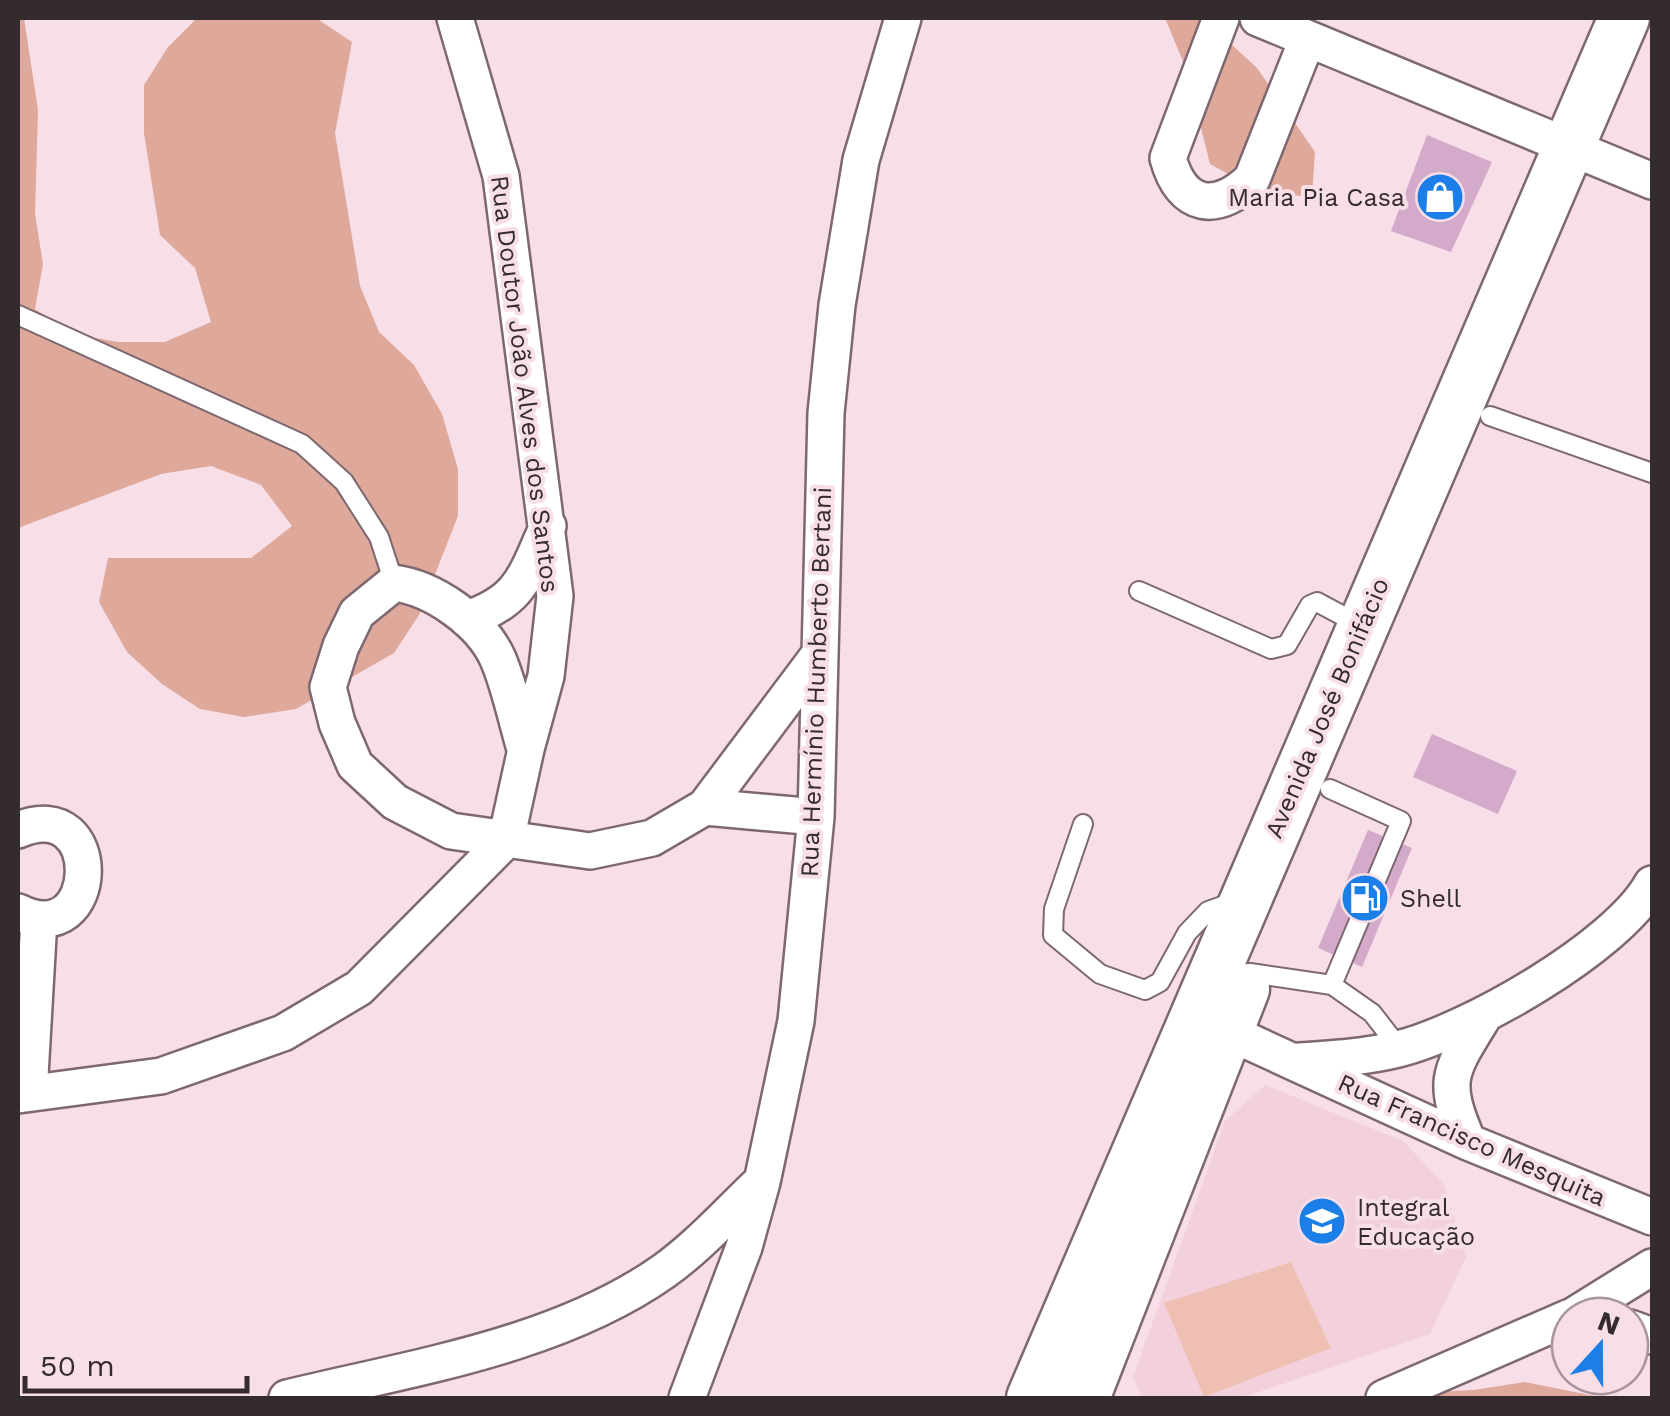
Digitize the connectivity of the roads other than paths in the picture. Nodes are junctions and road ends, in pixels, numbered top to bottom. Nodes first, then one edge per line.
1 (455, 18) edge
2 (903, 18) edge
3 (1221, 18) edge
4 (1258, 18) edge
5 (1624, 18) edge
6 (1652, 36) edge
7 (1308, 40) junction
8 (1584, 152) junction
9 (1652, 182) edge
10 (18, 315) edge
11 (1490, 416) junction
12 (1652, 473) edge
13 (548, 525) junction
14 (394, 583) junction
15 (1139, 590) dead end
16 (467, 619) junction
17 (1362, 626) junction
18 (819, 655) junction
19 (526, 750) junction
20 (1330, 789) junction
21 (705, 807) junction
22 (816, 817) junction
23 (1084, 824) dead end
24 (18, 830) edge
25 (506, 840) junction
26 (1652, 884) edge
27 (1246, 898) junction
28 (28, 916) edge
29 (1250, 973) junction
30 (1332, 985) junction
31 (1482, 1018) junction
32 (1226, 1031) junction
33 (1400, 1049) junction
34 (1293, 1061) junction
35 (23, 1094) edge
36 (1468, 1142) junction
37 (762, 1182) junction
38 (1652, 1218) edge
39 (1652, 1266) edge
40 (1608, 1296) edge
41 (1550, 1328) edge
42 (287, 1398) edge
43 (687, 1398) edge
44 (1032, 1398) edge
45 (1084, 1398) edge
46 (1384, 1398) edge

1 - 13 street, Rua Doutor João Alves dos Santos
2 - 18 street, Rua Hermínio Humberto Bertani
3 - 7 street
4 - 7 street
5 - 8 main road, Avenida José Bonifácio
6 - 8 main road, Avenida José Bonifácio
7 - 8 street
8 - 9 street
8 - 11 main road, Avenida José Bonifácio
8 - 17 main road, Avenida José Bonifácio
10 - 14 lane
11 - 12 lane
11 - 20 main road, Avenida José Bonifácio
13 - 16 street
13 - 19 street, Rua Doutor João Alves dos Santos
14 - 16 street
14 - 25 street
15 - 17 lane
16 - 19 street
17 - 27 main road, Avenida José Bonifácio
18 - 21 street
18 - 22 street, Rua Hermínio Humberto Bertani
19 - 25 street, Rua Doutor João Alves dos Santos
20 - 29 main road, Avenida José Bonifácio
20 - 30 lane
21 - 22 street
21 - 25 street
22 - 37 street, Rua Hermínio Humberto Bertani
23 - 27 lane
24 - 28 street
25 - 35 street
26 - 31 street
27 - 44 main road, Avenida José Bonifácio
28 - 35 street
29 - 30 lane
29 - 32 main road, Avenida José Bonifácio
30 - 33 lane
31 - 33 street
31 - 36 street
32 - 34 street, Rua Francisco Mesquita
32 - 45 main road, Avenida José Bonifácio
33 - 34 street
34 - 36 street, Rua Francisco Mesquita
36 - 38 street, Rua Francisco Mesquita
37 - 42 street
37 - 43 street, Rua Hermínio Humberto Bertani
39 - 40 street
41 - 46 street

